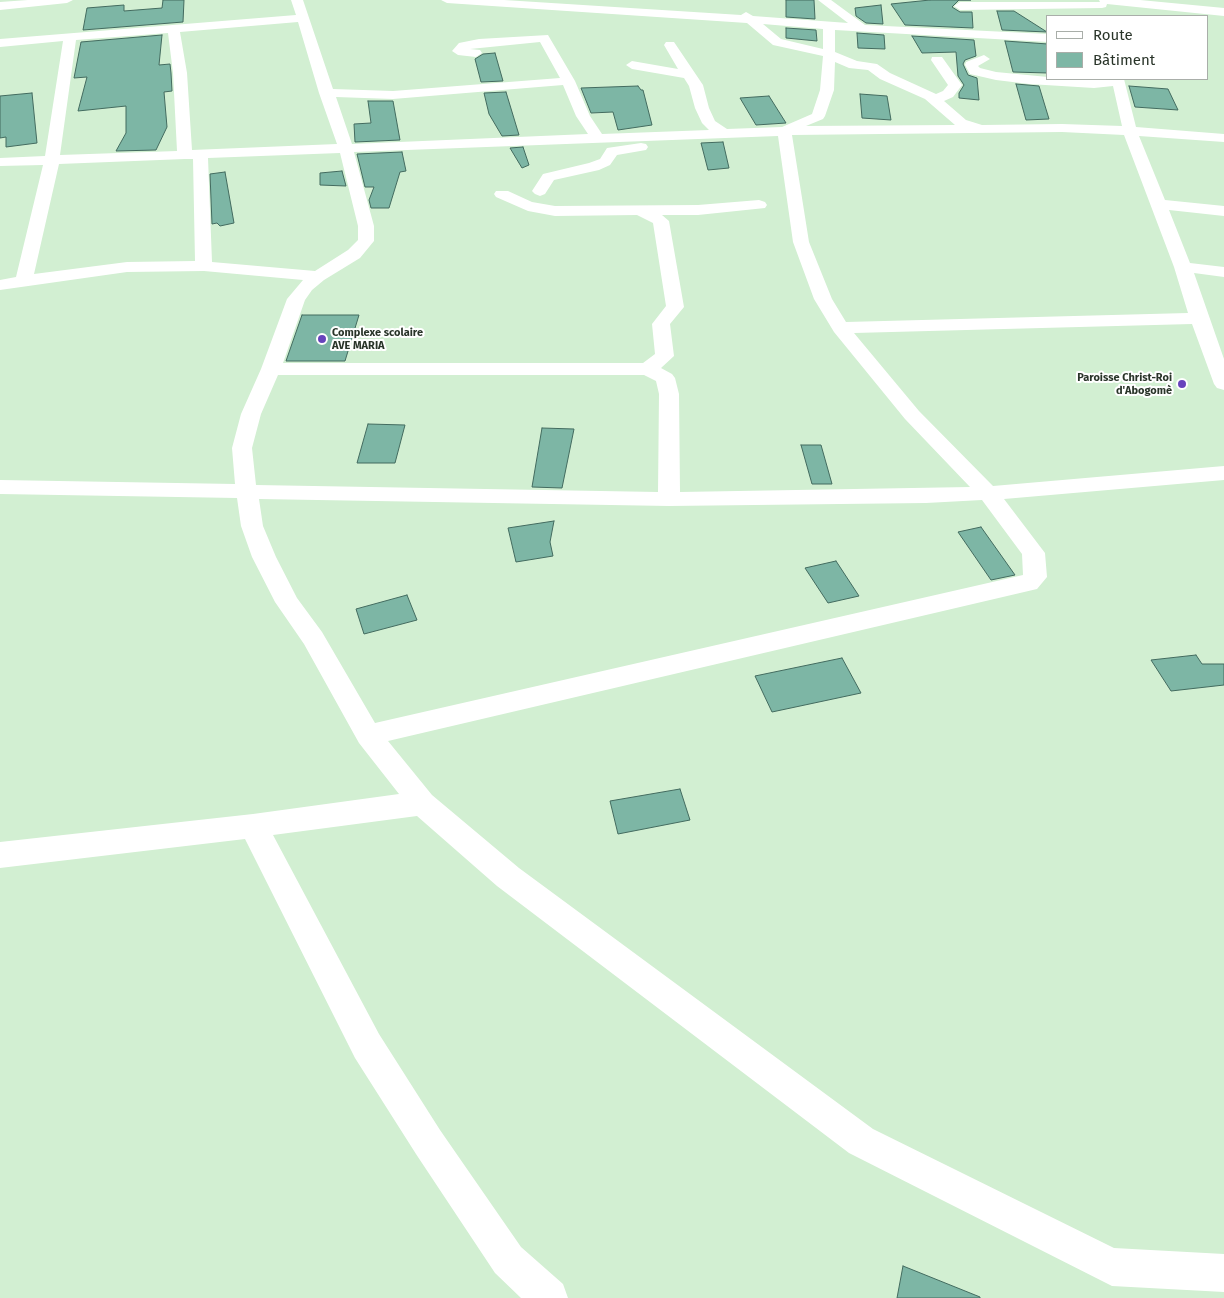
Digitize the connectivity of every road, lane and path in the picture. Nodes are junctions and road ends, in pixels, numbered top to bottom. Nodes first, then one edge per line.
1 (67, 0) edge
2 (297, 0) edge
3 (447, 0) edge
4 (831, 2) edge
5 (955, 3) edge
6 (1103, 5) edge
7 (0, 6) edge
8 (735, 8) dead end
9 (1224, 12) edge
10 (302, 18) junction
11 (751, 20) junction
12 (829, 25) junction
13 (862, 28) junction
14 (174, 29) junction
15 (1008, 36) junction
16 (70, 37) junction
17 (1046, 38) edge
18 (0, 43) edge
19 (670, 45) dead end
20 (476, 53) dead end
21 (829, 54) junction
22 (984, 59) dead end
23 (937, 60) dead end
24 (632, 65) dead end
25 (688, 75) junction
26 (568, 80) junction
27 (1118, 80) edge
28 (326, 93) junction
29 (935, 100) junction
30 (1027, 120) dead end
31 (991, 128) junction
32 (784, 131) junction
33 (1130, 131) junction
34 (723, 133) junction
35 (649, 136) junction
36 (598, 138) junction
37 (1224, 138) edge
38 (346, 149) junction
39 (193, 154) junction
40 (52, 160) junction
41 (0, 162) edge
42 (540, 191) dead end
43 (502, 194) dead end
44 (1158, 204) junction
45 (759, 205) dead end
46 (642, 211) junction
47 (1224, 211) edge
48 (204, 266) junction
49 (1183, 267) junction
50 (1224, 272) edge
51 (318, 276) junction
52 (24, 280) junction
53 (0, 285) edge
54 (1199, 318) junction
55 (840, 328) junction
56 (1218, 354) edge
57 (648, 368) junction
58 (271, 369) junction
59 (1224, 384) edge
60 (1224, 473) edge
61 (0, 487) edge
62 (245, 492) junction
63 (988, 493) junction
64 (669, 499) junction
65 (368, 735) junction
66 (422, 803) junction
67 (253, 826) junction
68 (0, 855) edge
69 (1224, 1273) edge
70 (549, 1298) edge

1 - 7 street
2 - 10 street
3 - 11 street
4 - 13 street
5 - 6 street
5 - 15 street
6 - 9 street
8 - 11 street
10 - 14 street
10 - 28 street
11 - 12 street
11 - 21 street
12 - 13 street
12 - 21 street
13 - 15 street
14 - 16 street
14 - 39 street
15 - 17 street
16 - 18 street
16 - 40 street
19 - 25 street
20 - 26 street
21 - 29 street
21 - 32 street
22 - 27 street
23 - 29 street
24 - 25 street
25 - 34 street
26 - 28 street
26 - 36 street
27 - 33 street
28 - 38 street
29 - 31 street
30 - 31 street
31 - 32 street
31 - 33 street
32 - 34 street
32 - 55 street
33 - 37 street
33 - 44 street
34 - 35 street
35 - 36 street
35 - 42 street
36 - 38 street
38 - 39 street
38 - 51 street
39 - 40 street
39 - 48 street
40 - 41 street
40 - 52 street
43 - 46 street
44 - 47 street
44 - 49 street
45 - 46 street
46 - 57 street
48 - 51 street
48 - 52 street
49 - 50 street
49 - 54 street
51 - 58 street
52 - 53 street
54 - 55 street
54 - 56 street
55 - 63 street
56 - 59 street
57 - 58 street
57 - 64 street
58 - 62 street
60 - 63 street
61 - 62 street
62 - 64 street
62 - 65 street
63 - 64 street
63 - 65 street
65 - 66 street
66 - 67 street
66 - 69 street
67 - 68 street
67 - 70 street

